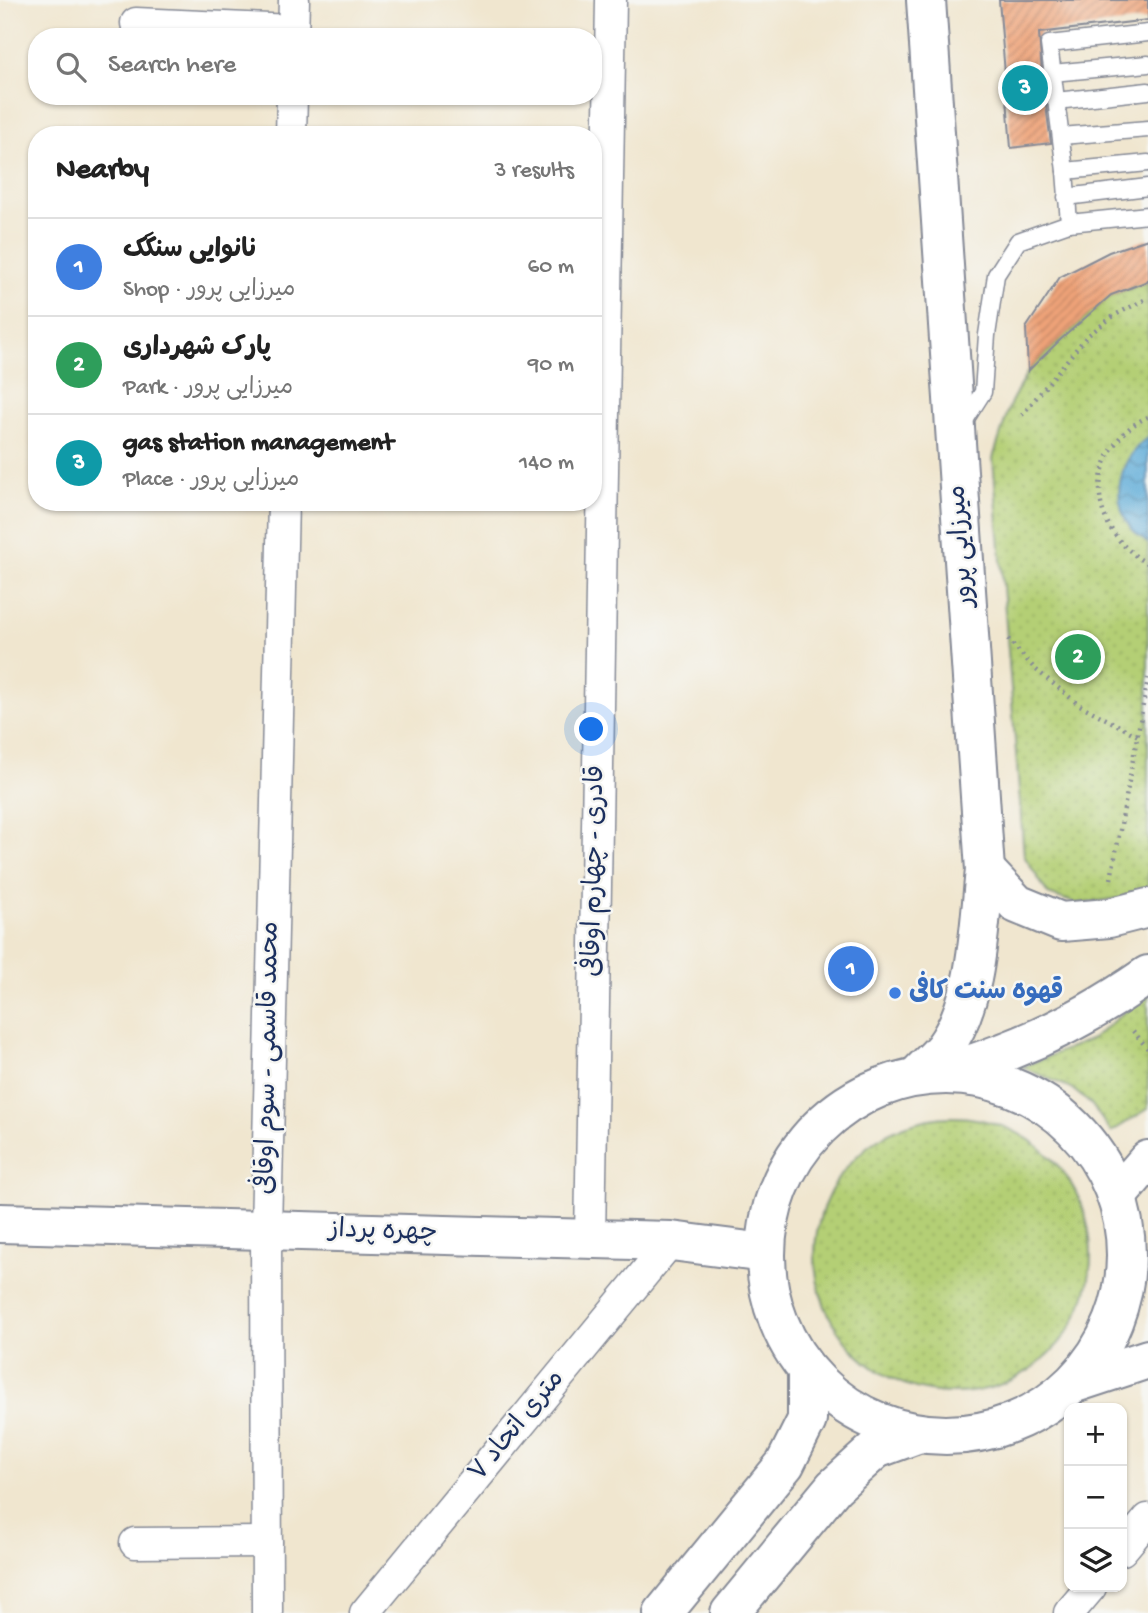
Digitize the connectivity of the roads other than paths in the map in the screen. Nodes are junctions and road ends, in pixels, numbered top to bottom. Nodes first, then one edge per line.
1 (294, 0) edge
2 (611, 0) edge
3 (926, 0) edge
4 (136, 23) dead end
5 (214, 28) edge
6 (293, 28) edge
7 (1148, 33) edge
8 (1148, 64) edge
9 (1052, 73) junction
10 (1148, 91) edge
11 (1056, 101) junction
12 (292, 105) edge
13 (291, 126) edge
14 (1148, 129) edge
15 (1060, 136) junction
16 (1148, 163) edge
17 (1065, 171) junction
18 (1148, 187) edge
19 (1066, 197) junction
20 (1148, 215) edge
21 (1069, 223) junction
22 (955, 436) junction
23 (283, 511) edge
24 (985, 870) junction
25 (1148, 908) edge
26 (1148, 975) edge
27 (931, 1074) junction
28 (1148, 1160) edge
29 (1117, 1196) junction
30 (0, 1223) edge
31 (266, 1230) junction
32 (590, 1239) junction
33 (671, 1241) junction
34 (765, 1252) junction
35 (1138, 1259) edge
36 (1148, 1359) edge
37 (807, 1370) junction
38 (1075, 1383) junction
39 (917, 1434) junction
40 (1148, 1519) edge
41 (267, 1542) junction
42 (135, 1543) dead end
43 (1127, 1544) edge
44 (1087, 1592) edge
45 (267, 1613) edge
46 (365, 1613) edge
47 (663, 1613) edge
48 (730, 1613) edge
49 (1069, 1613) edge

1 - 6 street
2 - 32 street, قادری - چهارم اوقافی
3 - 22 main road, میرزایی پرور
4 - 5 street
7 - 9 lane
8 - 9 lane
9 - 11 lane
10 - 11 lane
11 - 15 lane
12 - 13 street
14 - 15 lane
15 - 17 lane
16 - 17 lane
17 - 19 lane
18 - 19 lane
19 - 21 lane
20 - 21 lane
21 - 22 lane
22 - 24 main road, میرزایی پرور
23 - 31 street, محمد قاسمی - سوم اوقافی
24 - 25 main road
24 - 27 main road, میرزایی پرور
26 - 27 main road
27 - 29 main road
27 - 34 main road
28 - 29 main road
29 - 35 main road
30 - 31 main road, چهره پرداز
31 - 32 main road, چهره پرداز
31 - 41 street, محمد قاسمی - سوم اوقافی
32 - 33 main road, چهره پرداز
33 - 34 main road, چهره پرداز
33 - 46 street, ۷ متری اتحاد
34 - 37 main road
35 - 38 main road
36 - 38 main road
37 - 39 main road
37 - 47 main road
38 - 39 main road
39 - 48 main road
40 - 43 street
41 - 42 street
41 - 45 street, محمد قاسمی - سوم اوقافی
44 - 49 street

